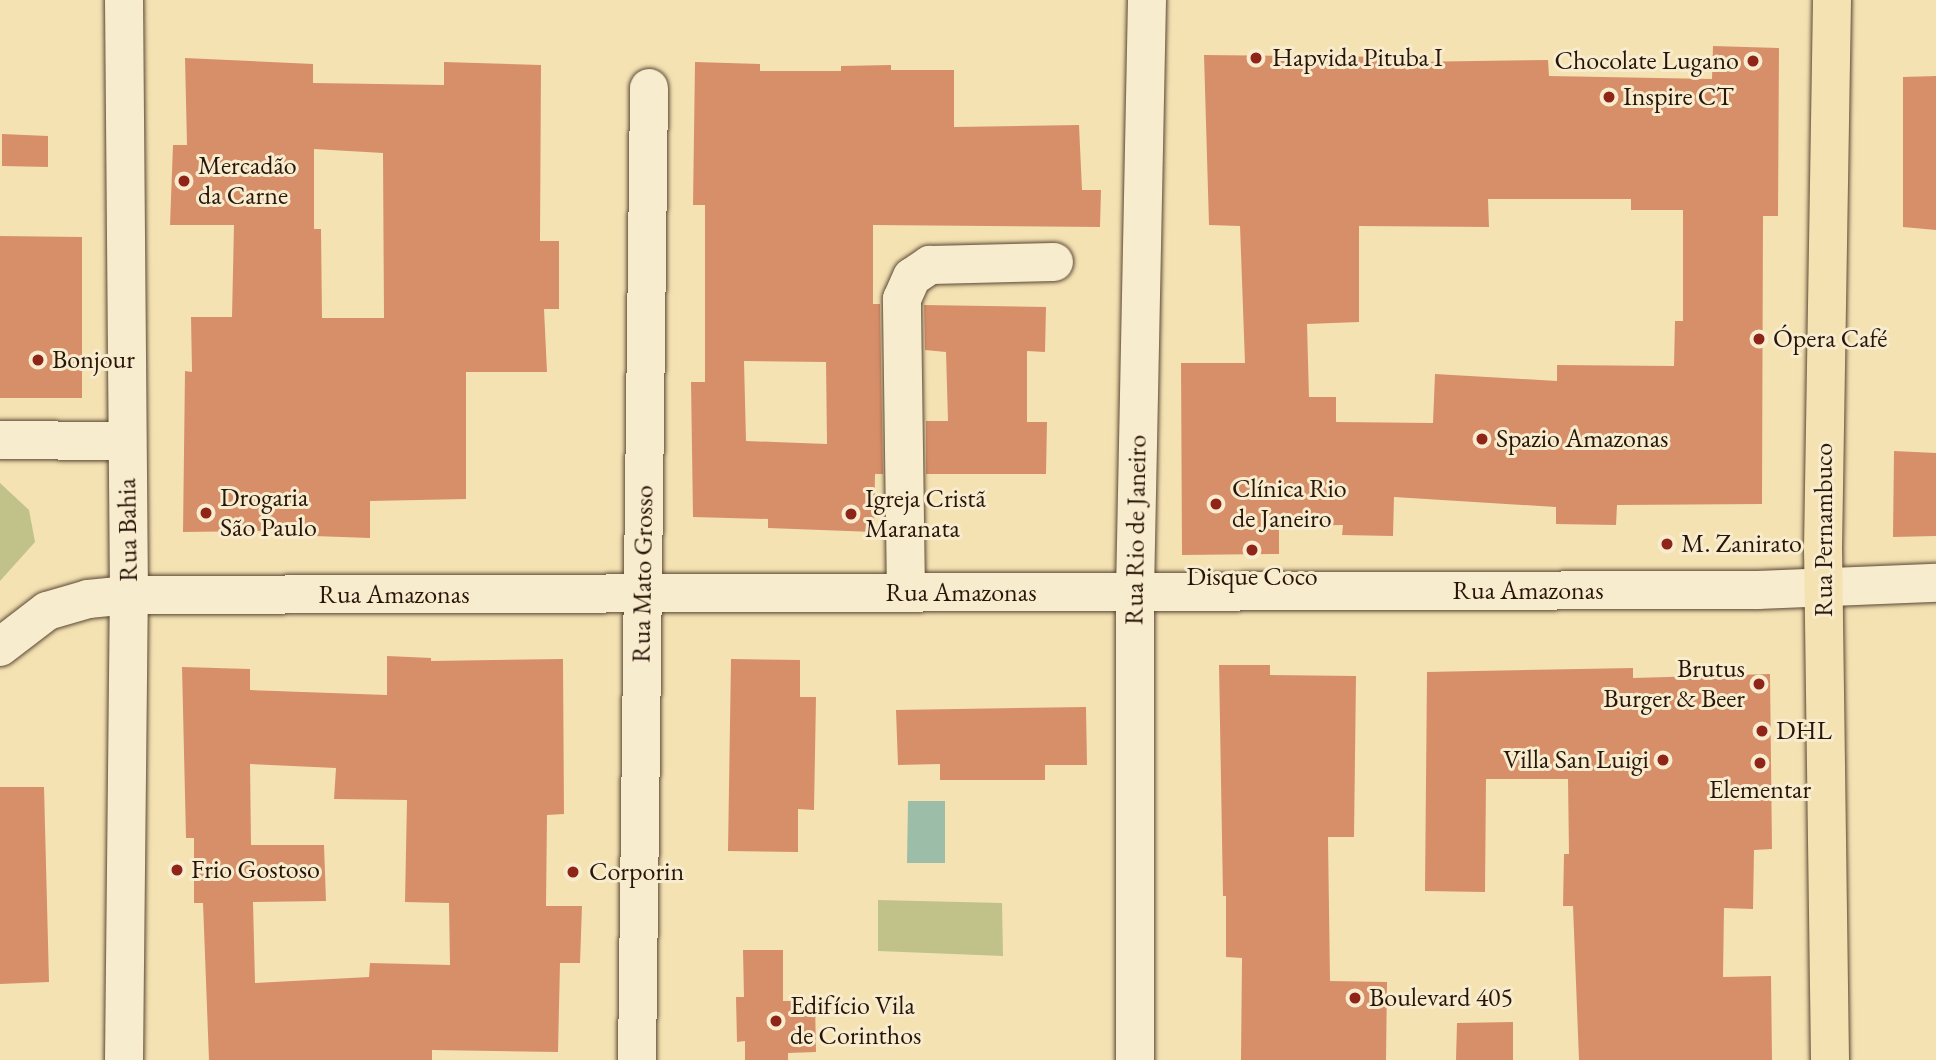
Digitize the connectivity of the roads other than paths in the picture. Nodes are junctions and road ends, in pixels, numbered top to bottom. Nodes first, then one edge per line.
1 (124, 0) edge
2 (1147, 0) edge
3 (1832, 0) edge
4 (649, 88) dead end
5 (1055, 262) dead end
6 (0, 440) edge
7 (127, 441) junction
8 (1936, 583) edge
9 (1823, 587) junction
10 (1135, 592) junction
11 (906, 593) junction
12 (129, 595) junction
13 (643, 595) junction
14 (0, 647) edge
15 (124, 1060) edge
16 (637, 1060) edge
17 (1135, 1060) edge
18 (1830, 1060) edge

1 - 7 street, Rua Bahia
2 - 10 street, Rua Rio de Janeiro
3 - 9 main road, Rua Pernambuco
4 - 13 street, Rua Mato Grosso
5 - 11 street
6 - 7 street
7 - 12 street, Rua Bahia
8 - 9 street, Rua Amazonas
9 - 10 street, Rua Amazonas
9 - 18 main road, Rua Pernambuco
10 - 11 street, Rua Amazonas
10 - 17 street, Rua Rio de Janeiro
11 - 13 street, Rua Amazonas
12 - 13 street, Rua Amazonas
12 - 14 street, Rua Amazonas
12 - 15 street, Rua Bahia
13 - 16 street, Rua Mato Grosso

